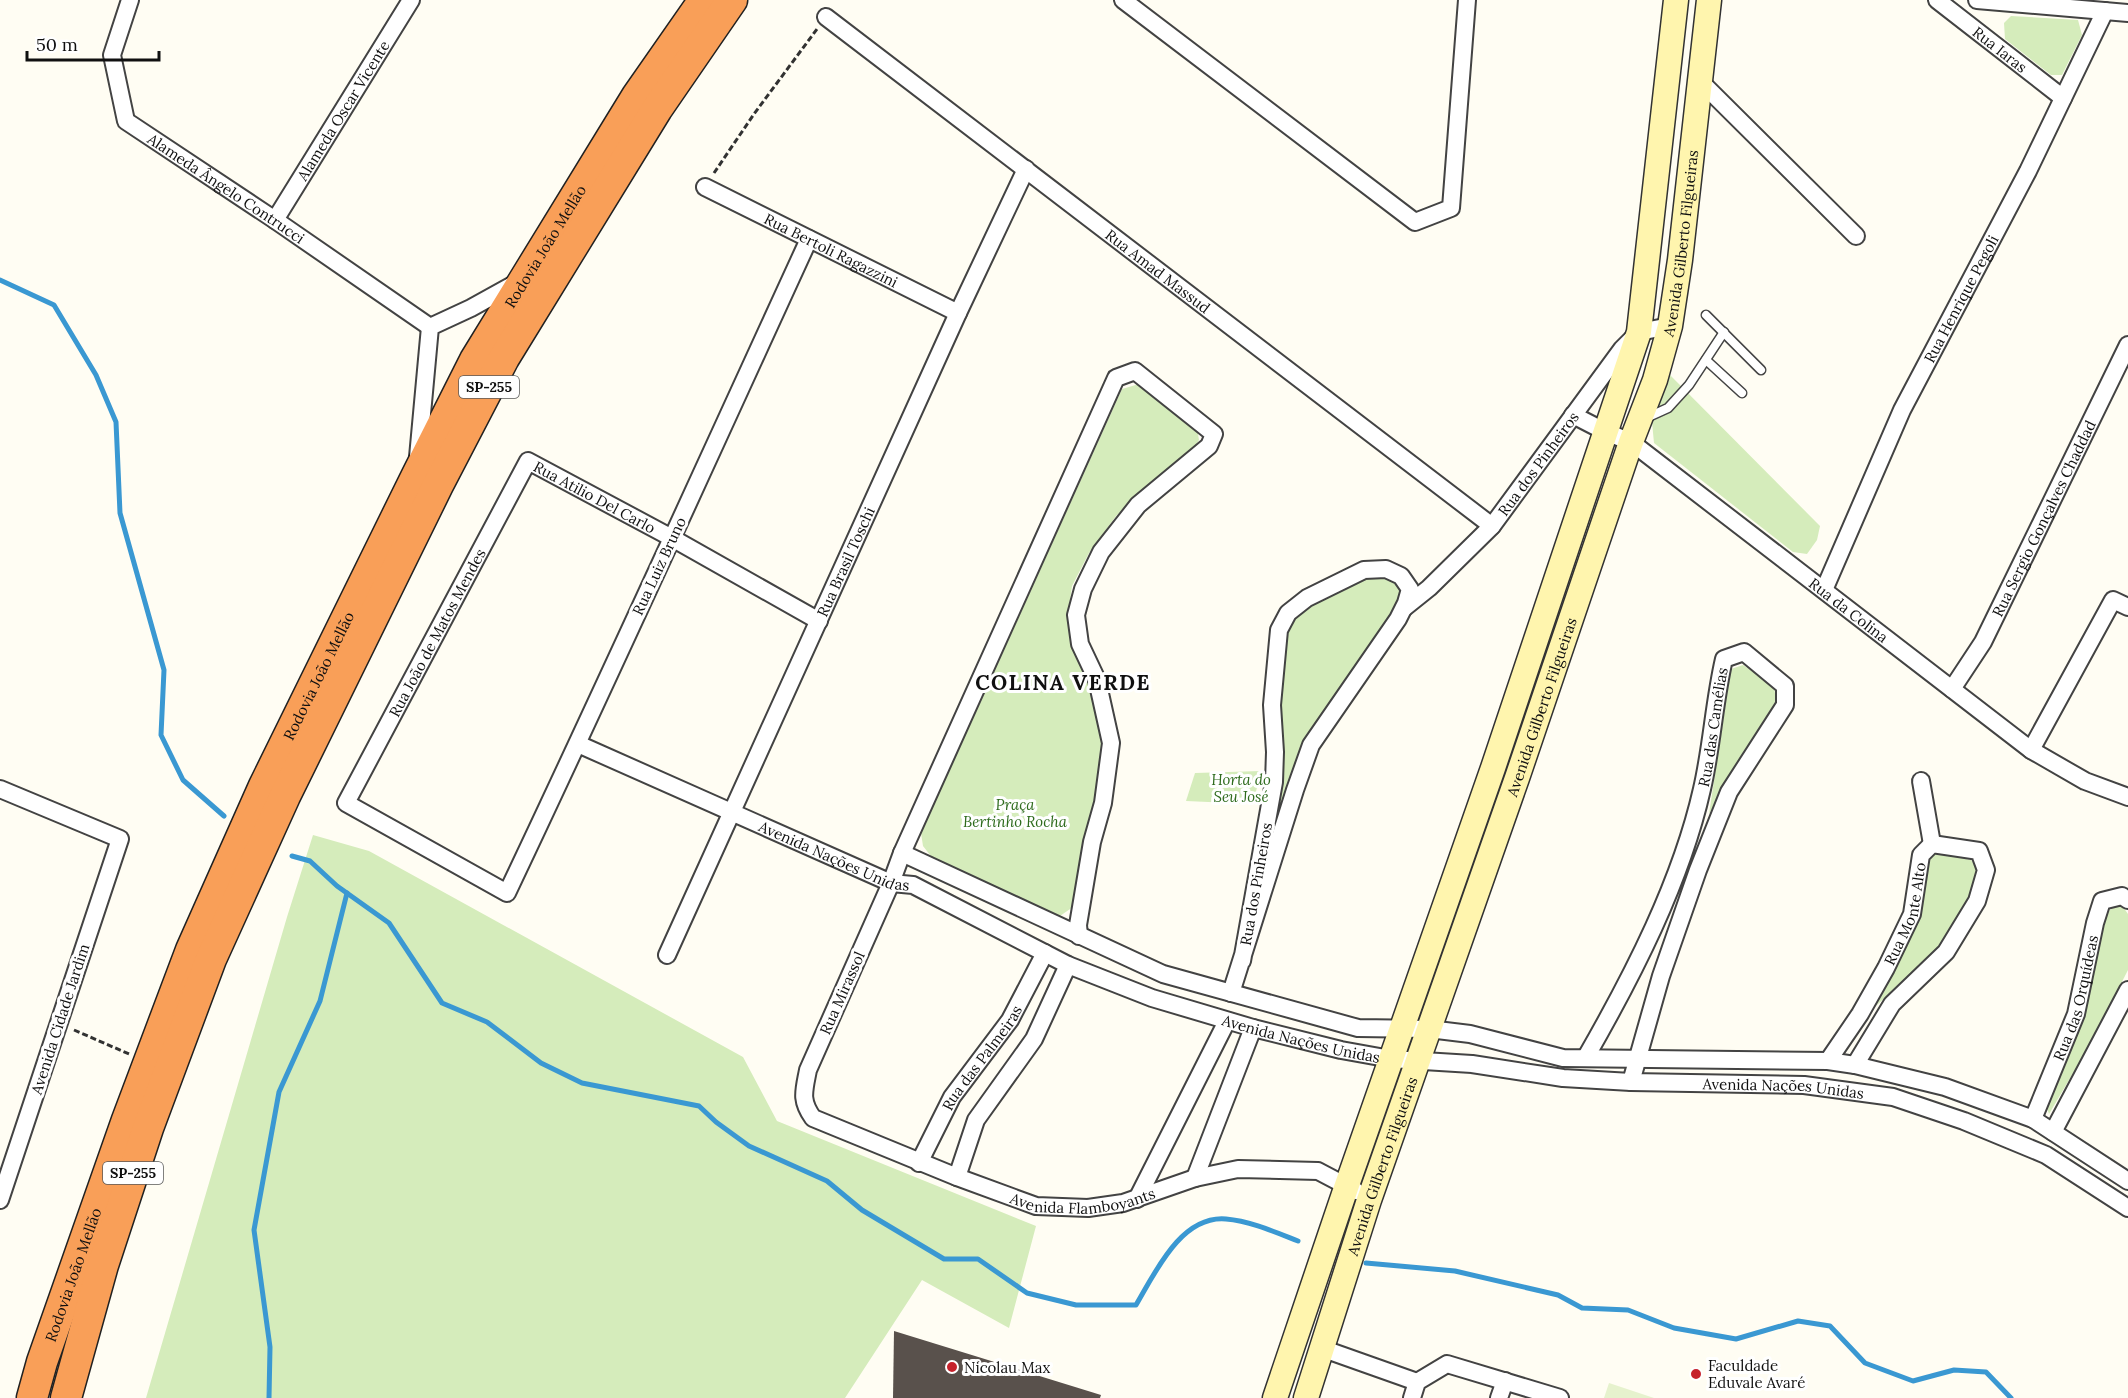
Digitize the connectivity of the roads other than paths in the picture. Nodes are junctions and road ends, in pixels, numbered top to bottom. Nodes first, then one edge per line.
1 (130, 0) edge
2 (411, 0) edge
3 (704, 0) edge
4 (732, 0) edge
5 (1123, 0) edge
6 (1676, 0) edge
7 (1709, 0) edge
8 (1937, 0) edge
9 (1977, 0) edge
10 (1464, 2) edge
11 (2105, 11) junction
12 (2128, 13) edge
13 (826, 16) road end
14 (1701, 82) junction
15 (2063, 98) junction
16 (1026, 169) junction
17 (705, 187) road end
18 (275, 220) junction
19 (1856, 236) dead end
20 (809, 238) junction
21 (524, 279) junction
22 (958, 313) junction
23 (1706, 315) dead end
24 (1670, 326) junction
25 (430, 327) junction
26 (1639, 332) junction
27 (1724, 332) junction
28 (2128, 345) edge
29 (1706, 360) junction
30 (1761, 370) dead end
31 (1742, 393) dead end
32 (1573, 415) junction
33 (1606, 432) junction
34 (1636, 432) junction
35 (528, 461) joint
36 (417, 475) junction
37 (1492, 526) junction
38 (672, 538) junction
39 (1824, 590) junction
40 (2128, 607) edge
41 (1403, 609) junction
42 (819, 621) junction
43 (1952, 688) junction
44 (578, 744) junction
45 (2031, 750) junction
46 (1493, 768) junction
47 (1518, 778) junction
48 (1921, 781) dead end
49 (0, 789) edge
50 (2128, 797) edge
51 (732, 812) junction
52 (1932, 844) junction
53 (902, 853) junction
54 (891, 883) junction
55 (507, 893) joint
56 (2128, 900) edge
57 (1079, 936) junction
58 (1045, 953) junction
59 (667, 955) dead end
60 (1242, 961) junction
61 (1068, 965) junction
62 (2128, 990) edge
63 (1231, 993) junction
64 (1227, 1021) junction
65 (1253, 1028) junction
66 (1402, 1029) junction
67 (1429, 1029) junction
68 (1586, 1057) junction
69 (1636, 1057) junction
70 (1391, 1059) junction
71 (1418, 1059) junction
72 (1828, 1061) junction
73 (1855, 1065) junction
74 (1631, 1082) junction
75 (805, 1106) joint
76 (2033, 1119) junction
77 (2053, 1132) junction
78 (919, 1163) junction
79 (957, 1178) junction
80 (1196, 1178) junction
81 (2128, 1181) edge
82 (1347, 1185) junction
83 (1137, 1199) junction
84 (0, 1200) edge
85 (1369, 1200) junction
86 (2128, 1208) edge
87 (1321, 1348) junction
88 (42, 1362) junction
89 (1505, 1381) junction
90 (1415, 1390) edge
91 (67, 1396) edge
92 (27, 1398) edge
93 (32, 1398) edge
94 (1275, 1398) edge
95 (1306, 1398) edge
96 (1499, 1398) edge
97 (1560, 1398) edge

1 - 18 street, Alameda Ângelo Contrucci
2 - 18 street, Alameda Oscar Vicente
3 - 21 highway, Rodovia João Mellão / SP-255
4 - 91 highway, Rodovia João Mellão / SP-255
5 - 10 street
6 - 26 main road, Avenida Gilberto Filgueiras
7 - 14 main road, Avenida Gilberto Filgueiras
8 - 15 street, Rua Iaras
9 - 11 street, Rua Iaras
11 - 12 street, Rua Iaras
11 - 15 street, Rua Henrique Pegoli
13 - 16 street, Rua Amad Massud
14 - 19 street
14 - 24 main road, Avenida Gilberto Filgueiras
15 - 39 street, Rua Henrique Pegoli
16 - 22 street, Rua Brasil Toschi
16 - 37 street, Rua Amad Massud
17 - 20 street, Rua Bertoli Ragazzini
18 - 25 street, Alameda Ângelo Contrucci
20 - 22 street, Rua Bertoli Ragazzini
20 - 38 street, Rua Luiz Bruno
21 - 25 street
21 - 36 highway, Rodovia João Mellão / SP-255
22 - 42 street, Rua Brasil Toschi
23 - 27 lane
24 - 26 street
24 - 34 main road, Avenida Gilberto Filgueiras
25 - 36 street
26 - 32 street, Rua dos Pinheiros
26 - 33 main road, Avenida Gilberto Filgueiras
27 - 29 lane
27 - 30 lane
28 - 43 street, Rua Sergio Gonçalves Chaddad
29 - 31 lane
29 - 34 lane
32 - 33 street, Rua da Colina
32 - 37 street, Rua dos Pinheiros
33 - 34 street, Rua da Colina
33 - 46 main road, Avenida Gilberto Filgueiras
34 - 39 street, Rua da Colina
34 - 47 main road, Avenida Gilberto Filgueiras
35 - 38 street, Rua Atilio Del Carlo
35 - 55 street, Rua João de Matos Mendes
36 - 88 highway, Rodovia João Mellão / SP-255
37 - 41 street, Rua dos Pinheiros
38 - 42 street, Rua Atilio Del Carlo
38 - 44 street, Rua Luiz Bruno
39 - 43 street, Rua da Colina
40 - 45 street
41 - 60 street, Rua dos Pinheiros
41 - 60 street, Rua dos Pinheiros
42 - 51 street, Rua Brasil Toschi
43 - 45 street, Rua da Colina
44 - 51 street, Avenida Nações Unidas
44 - 55 street, Rua Luiz Bruno
45 - 50 street, Rua da Colina
46 - 47 main road
46 - 66 main road, Avenida Gilberto Filgueiras
47 - 67 main road, Avenida Gilberto Filgueiras
48 - 52 street
49 - 84 street, Avenida Cidade Jardim
51 - 54 street, Avenida Nações Unidas
51 - 59 street, Rua Brasil Toschi
52 - 72 street, Rua Monte Alto
52 - 73 street, Rua Monte Alto
53 - 54 street
53 - 57 street, Avenida Nações Unidas
53 - 57 street
54 - 58 street, Avenida Nações Unidas
54 - 75 street, Rua Mirassol
56 - 76 street, Rua das Orquídeas
57 - 63 street, Avenida Nações Unidas
58 - 61 street, Avenida Nações Unidas
58 - 78 street, Rua das Palmeiras
60 - 63 street, Rua dos Pinheiros
61 - 64 street, Avenida Nações Unidas
61 - 79 street, Rua das Palmeiras
62 - 77 street, Rua das Orquídeas
63 - 66 street, Avenida Nações Unidas
64 - 65 street, Avenida Nações Unidas
64 - 83 street
65 - 70 street, Avenida Nações Unidas
65 - 80 street
66 - 67 street, Avenida Nações Unidas
66 - 70 main road, Avenida Gilberto Filgueiras
67 - 68 street, Avenida Nações Unidas
67 - 71 main road, Avenida Gilberto Filgueiras
68 - 69 street, Avenida Nações Unidas
68 - 69 street, Rua das Camélias
69 - 72 street, Avenida Nações Unidas
69 - 74 street, Rua das Camélias
70 - 71 street, Avenida Nações Unidas
70 - 82 main road, Avenida Gilberto Filgueiras
71 - 74 street, Avenida Nações Unidas
71 - 85 main road, Avenida Gilberto Filgueiras
72 - 73 street, Avenida Nações Unidas
73 - 76 street, Avenida Nações Unidas
74 - 86 street, Avenida Nações Unidas
75 - 78 street, Avenida Flamboyants
76 - 77 street, Avenida Nações Unidas
77 - 81 street, Avenida Nações Unidas
78 - 79 street, Avenida Flamboyants
79 - 83 street, Avenida Flamboyants
80 - 82 street, Avenida Flamboyants
80 - 83 street, Avenida Flamboyants
82 - 85 street, Avenida Flamboyants
82 - 94 main road, Avenida Gilberto Filgueiras
85 - 87 main road, Avenida Gilberto Filgueiras
87 - 90 street
87 - 95 main road, Avenida Gilberto Filgueiras
88 - 92 highway
88 - 93 highway, Rodovia João Mellão / SP-255
89 - 90 street
89 - 96 street
89 - 97 street

